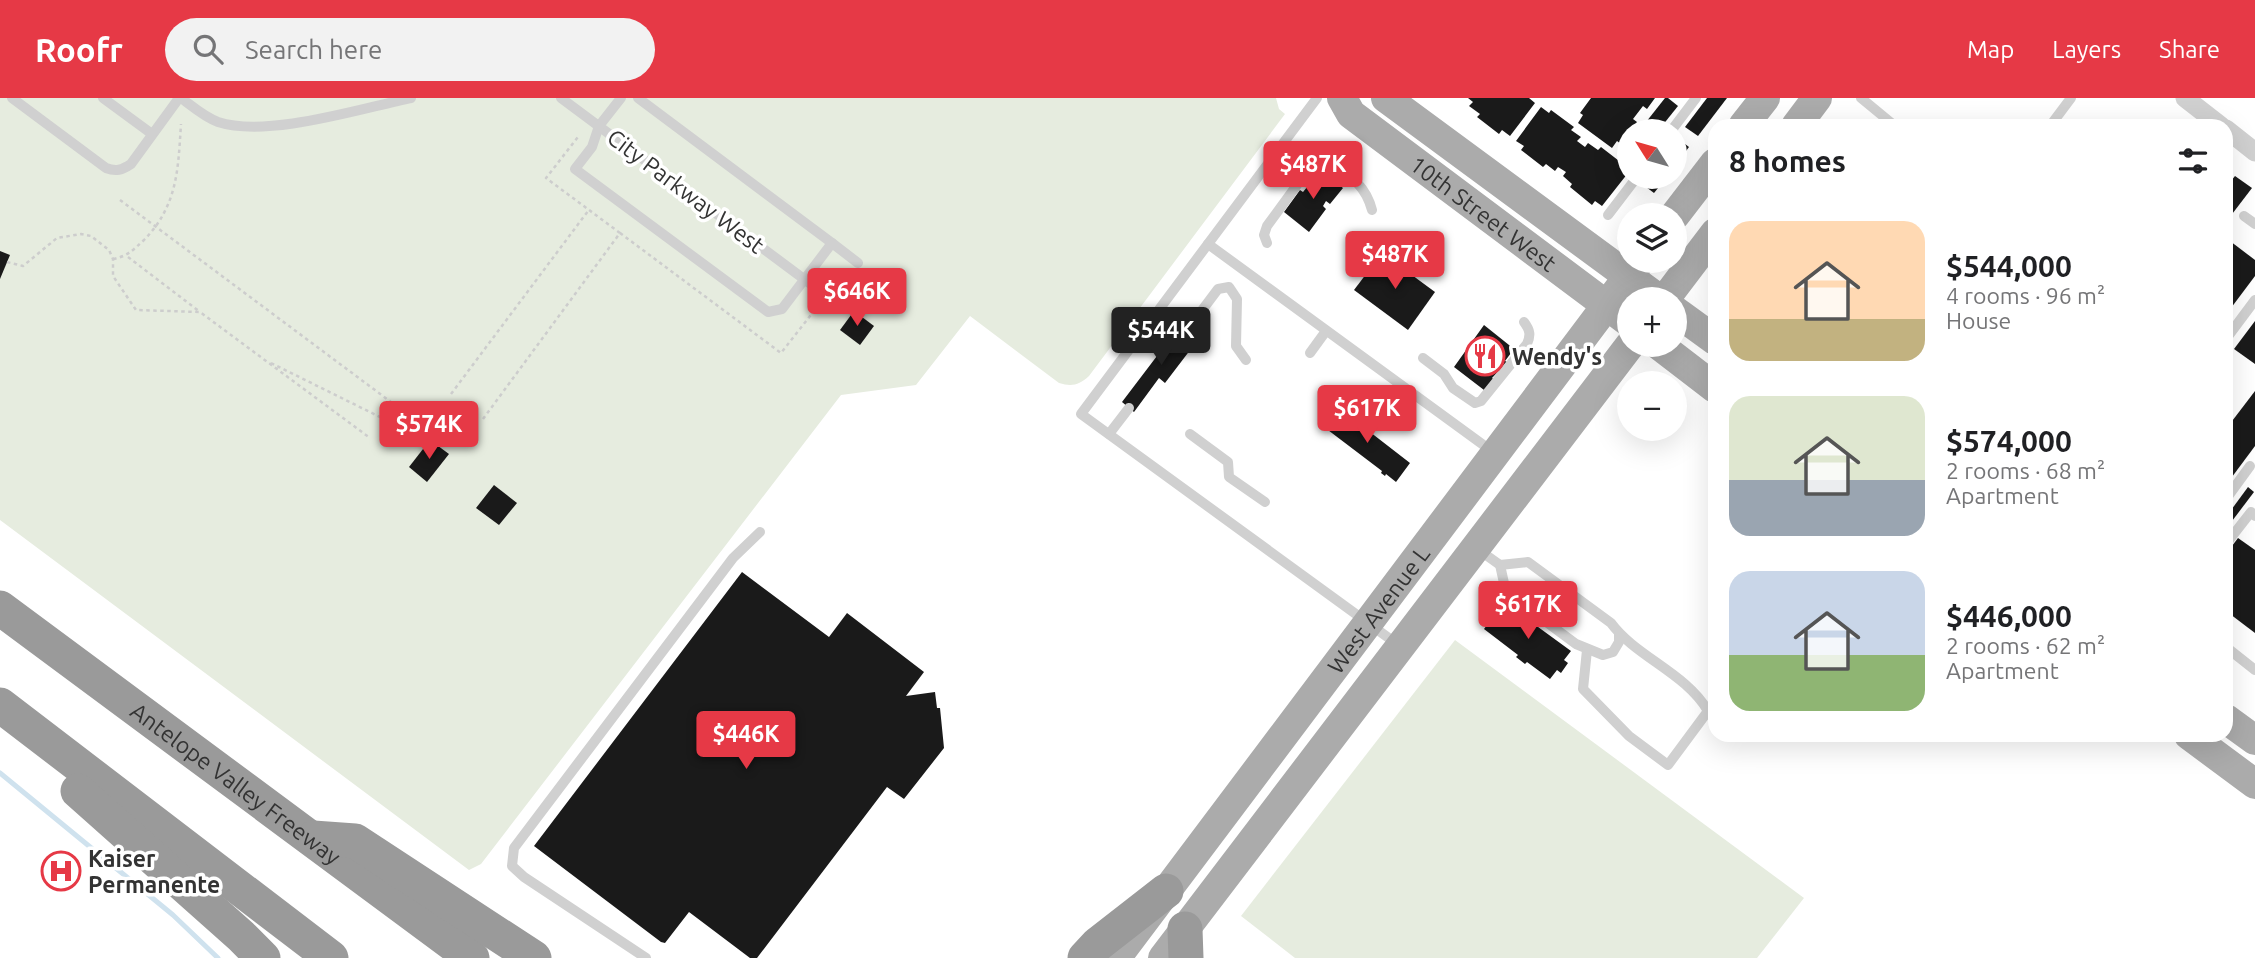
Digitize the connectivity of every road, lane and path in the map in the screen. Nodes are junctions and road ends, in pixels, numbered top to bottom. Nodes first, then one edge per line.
1 (12, 98) edge
2 (103, 98) edge
3 (180, 98) edge
4 (411, 98) edge
5 (561, 98) edge
6 (621, 98) edge
7 (638, 98) edge
8 (1317, 98) edge
9 (1342, 98) edge
10 (1386, 98) edge
11 (1696, 98) edge
12 (1765, 98) edge
13 (1817, 98) edge
14 (1861, 98) edge
15 (2071, 98) edge
16 (2185, 98) edge
17 (1680, 119) edge
18 (1748, 119) edge
19 (1801, 119) edge
20 (1886, 119) edge
21 (2055, 119) edge
22 (2212, 119) edge
23 (181, 124) dead end
24 (599, 126) junction
25 (152, 134) junction
26 (2233, 135) edge
27 (2255, 152) edge
28 (1708, 172) edge
29 (1628, 189) edge
30 (120, 200) dead end
31 (1684, 203) edge
32 (1372, 210) dead end
33 (1608, 215) dead end
34 (2244, 216) dead end
35 (2255, 224) edge
36 (156, 227) junction
37 (620, 233) junction
38 (1708, 242) edge
39 (832, 243) junction
40 (1267, 243) dead end
41 (1208, 244) junction
42 (1617, 256) edge
43 (127, 257) junction
44 (113, 259) junction
45 (7, 262) dead end
46 (858, 262) dead end
47 (1638, 273) edge
48 (808, 282) junction
49 (1649, 287) edge
50 (1674, 287) edge
51 (2255, 300) edge
52 (814, 311) dead end
53 (200, 312) junction
54 (1617, 312) edge
55 (1617, 314) edge
56 (1687, 320) edge
57 (1524, 322) dead end
58 (2233, 330) edge
59 (1326, 331) junction
60 (1185, 332) dead end
61 (1708, 335) edge
62 (1310, 354) dead end
63 (1621, 357) edge
64 (1675, 357) edge
65 (1423, 358) dead end
66 (264, 360) junction
67 (1246, 360) dead end
68 (1708, 383) edge
69 (451, 394) dead end
70 (395, 405) dead end
71 (1129, 408) dead end
72 (384, 419) dead end
73 (483, 419) dead end
74 (1109, 434) junction
75 (1190, 434) dead end
76 (370, 438) dead end
77 (1495, 453) junction
78 (2254, 465) edge
79 (2233, 490) edge
80 (1265, 502) dead end
81 (2255, 516) edge
82 (761, 532) dead end
83 (2233, 535) edge
84 (1476, 547) junction
85 (1500, 565) junction
86 (0, 608) edge
87 (1370, 623) junction
88 (1619, 634) junction
89 (1401, 646) junction
90 (1587, 650) junction
91 (2233, 653) edge
92 (2255, 670) edge
93 (0, 705) edge
94 (0, 717) edge
95 (2233, 724) edge
96 (2255, 740) edge
97 (2198, 742) edge
98 (2255, 784) edge
99 (310, 838) junction
100 (1166, 891) junction
101 (1186, 944) edge
102 (263, 958) edge
103 (331, 958) edge
104 (472, 958) edge
105 (534, 958) edge
106 (646, 958) edge
107 (1085, 958) edge
108 (1116, 958) edge
109 (1163, 958) edge

1 - 25 lane
2 - 25 lane
3 - 4 lane
3 - 25 lane
5 - 24 lane, City Parkway West
6 - 24 lane
7 - 39 lane
8 - 41 lane
9 - 54 main road, 10th Street West
10 - 42 main road, 10th Street West
11 - 17 lane
12 - 18 main road
13 - 19 main road
14 - 20 lane
15 - 21 lane
16 - 22 street
23 - 36 path
24 - 48 lane, City Parkway West
24 - 48 lane
26 - 27 street
28 - 31 main road
29 - 33 lane
30 - 36 path
32 - 40 lane
34 - 35 lane
36 - 43 path
36 - 70 path
37 - 52 path
37 - 69 path
37 - 73 path
38 - 50 main road
39 - 46 lane
39 - 48 lane
41 - 59 lane
41 - 74 lane
43 - 44 path
43 - 53 path
44 - 45 path
44 - 53 path
47 - 49 main road, 10th Street West
51 - 58 lane
53 - 66 path
55 - 77 main road, West Avenue L
56 - 61 main road
57 - 65 lane
59 - 62 lane
59 - 77 lane
60 - 67 lane
63 - 84 main road, West Avenue L
64 - 68 main road
66 - 72 path
66 - 76 path
71 - 74 lane
74 - 87 lane
75 - 80 lane
77 - 87 main road, West Avenue L
78 - 79 lane
81 - 83 lane
82 - 106 lane
84 - 85 lane
84 - 89 main road, West Avenue L
85 - 88 lane
85 - 90 lane
86 - 99 highway, Antelope Valley Freeway
87 - 89 lane
87 - 100 main road, West Avenue L
88 - 90 lane
88 - 90 lane
89 - 101 main road, West Avenue L
91 - 92 lane
93 - 103 highway
94 - 102 highway
95 - 96 main road
97 - 98 main road
99 - 104 highway, Antelope Valley Freeway
99 - 105 highway
100 - 107 highway
100 - 108 main road, West Avenue L
101 - 109 main road, West Avenue L

